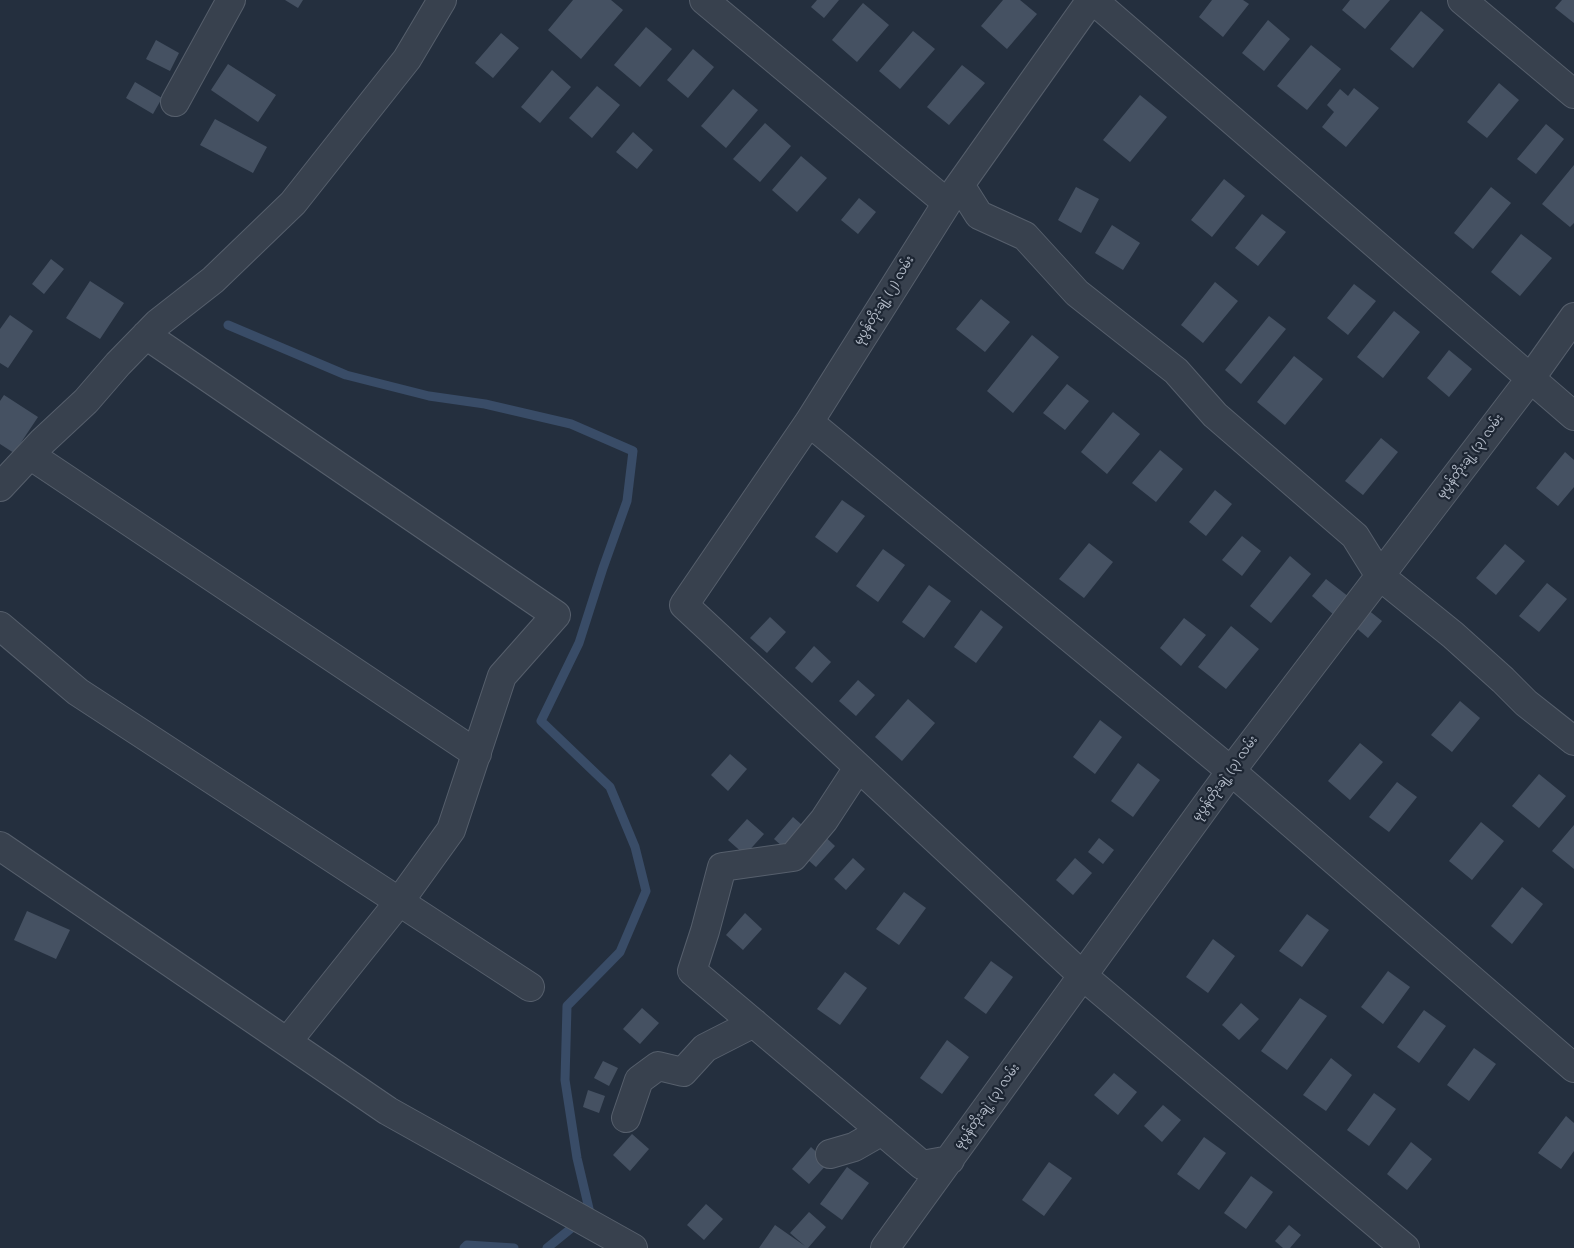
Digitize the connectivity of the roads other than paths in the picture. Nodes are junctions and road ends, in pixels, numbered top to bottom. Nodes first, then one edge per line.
1 (231, 0) edge
2 (442, 0) edge
3 (704, 0) edge
4 (1092, 0) edge
5 (1462, 0) edge
6 (1574, 94) edge
7 (175, 102) dead end
8 (954, 194) junction
9 (1574, 317) edge
10 (146, 335) junction
11 (1530, 379) junction
12 (1574, 416) edge
13 (809, 422) junction
14 (30, 454) junction
15 (3, 479) edge
16 (1380, 576) junction
17 (0, 626) edge
18 (1574, 741) edge
19 (477, 754) junction
20 (858, 768) junction
21 (1231, 771) junction
22 (0, 846) edge
23 (399, 902) junction
24 (1083, 976) junction
25 (530, 987) dead end
26 (754, 1022) junction
27 (287, 1042) junction
28 (1574, 1068) edge
29 (626, 1118) dead end
30 (882, 1131) junction
31 (830, 1154) dead end
32 (950, 1160) junction
33 (634, 1248) edge
34 (886, 1248) edge
35 (1405, 1248) edge

1 - 7 street
2 - 10 street
3 - 8 street
4 - 8 street, မုပွန်တိုးချဲ့ (၂) လမ်း
4 - 11 street
5 - 6 street
8 - 13 street, မုပွန်တိုးချဲ့ (၂) လမ်း
8 - 16 street
9 - 11 street, မုပွန်တိုးချဲ့ (၃) လမ်း
10 - 14 street
10 - 19 street
11 - 12 street
11 - 16 street, မုပွန်တိုးချဲ့ (၃) လမ်း
13 - 20 street, မုပွန်တိုးချဲ့ (၂) လမ်း
13 - 21 street
14 - 15 street
14 - 19 street
16 - 18 street
16 - 21 street, မုပွန်တိုးချဲ့ (၃) လမ်း
17 - 23 street
19 - 23 street
20 - 24 street
20 - 26 street
21 - 24 street, မုပွန်တိုးချဲ့ (၃) လမ်း
21 - 28 street
22 - 27 street
23 - 25 street
23 - 27 street
24 - 32 street, မုပွန်တိုးချဲ့ (၃) လမ်း
24 - 35 street
26 - 29 street
26 - 30 street
27 - 33 street
30 - 31 street
30 - 32 street
32 - 34 street, မုပွန်တိုးချဲ့ (၃) လမ်း

